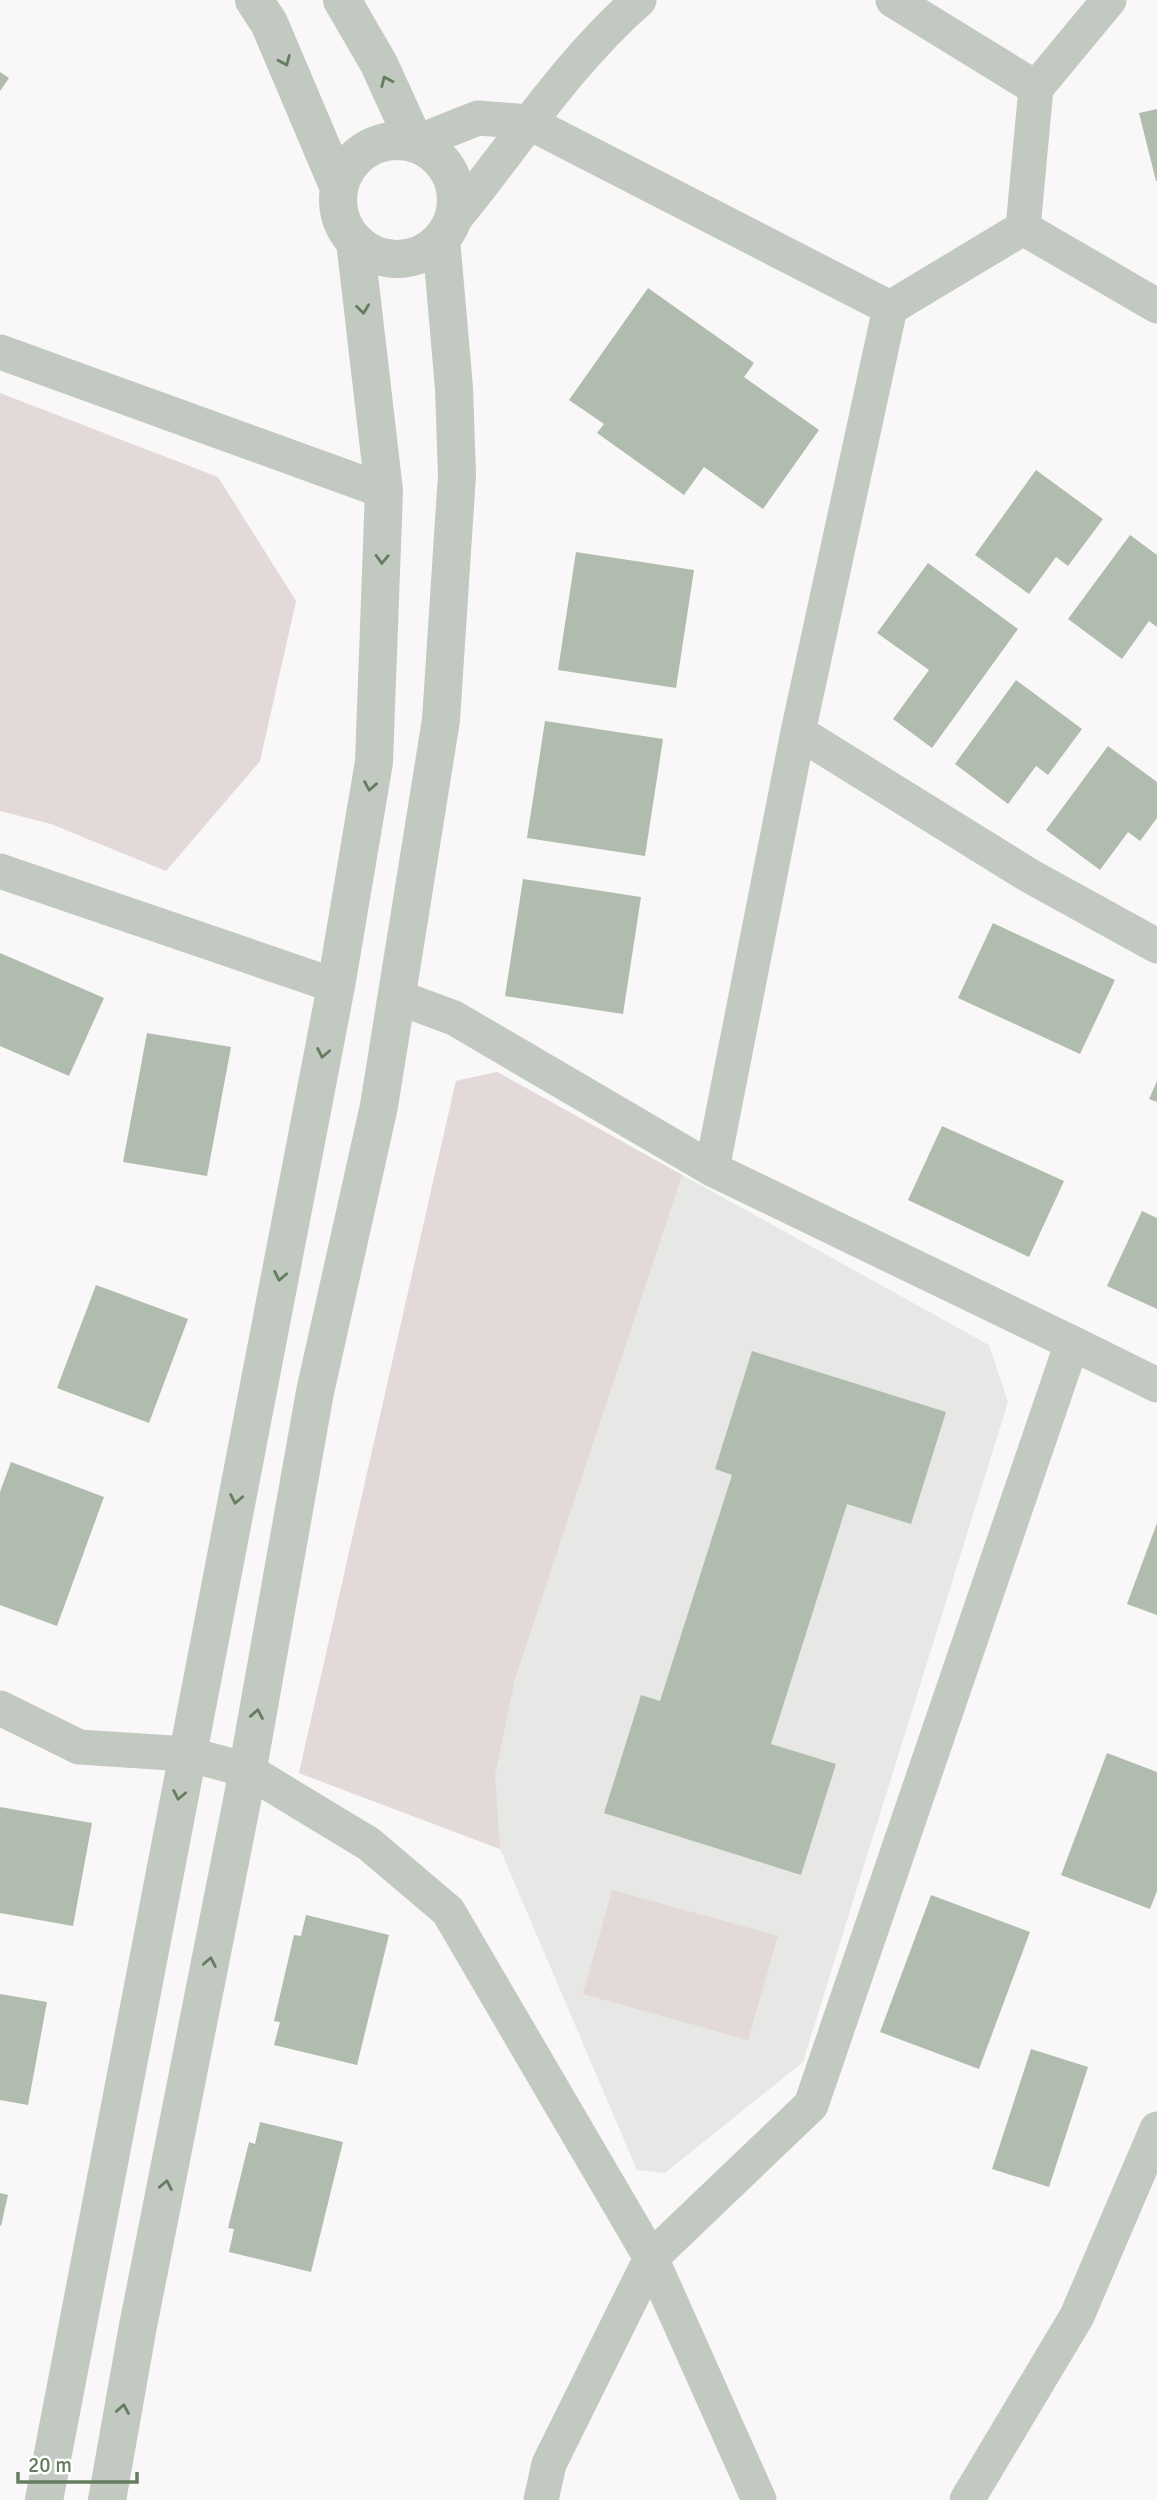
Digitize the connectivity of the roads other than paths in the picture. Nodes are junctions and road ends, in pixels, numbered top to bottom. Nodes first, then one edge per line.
1 (254, 0) edge
2 (342, 0) edge
3 (639, 0) edge
4 (893, 0) edge
5 (1108, 0) edge
6 (1036, 88) junction
7 (528, 122) junction
8 (415, 143) junction
9 (339, 188) junction
10 (1023, 228) junction
11 (447, 231) junction
12 (355, 241) junction
13 (1157, 306) edge
14 (890, 308) junction
15 (0, 352) edge
16 (384, 491) junction
17 (798, 732) junction
18 (0, 871) edge
19 (1157, 946) edge
20 (336, 986) junction
21 (397, 997) junction
22 (712, 1169) junction
23 (1072, 1343) junction
24 (1157, 1385) edge
25 (0, 1708) edge
26 (187, 1754) junction
27 (247, 1770) junction
28 (1157, 2129) edge
29 (651, 2258) junction
30 (44, 2500) edge
31 (107, 2500) edge
32 (541, 2500) edge
33 (759, 2500) edge
34 (967, 2500) edge

1 -> 9 street
8 -> 2 street
3 - 7 street
4 - 6 street
5 - 6 street
6 - 10 street
7 - 8 street
7 - 11 street
7 - 14 street
8 - 9 street
8 - 11 street
9 - 12 street
10 - 13 street
10 - 14 street
11 - 12 street
11 - 21 street
12 -> 16 street
14 - 17 street
15 - 16 street
16 -> 20 street
17 - 19 street
17 - 22 street
18 - 20 street
20 -> 26 street
21 - 22 street
27 -> 21 street
22 - 23 street
23 - 24 street
23 - 29 street
25 - 26 street
26 - 27 street
26 -> 30 street
27 - 29 street
31 -> 27 street
28 - 34 street
29 - 32 street
29 - 33 street

